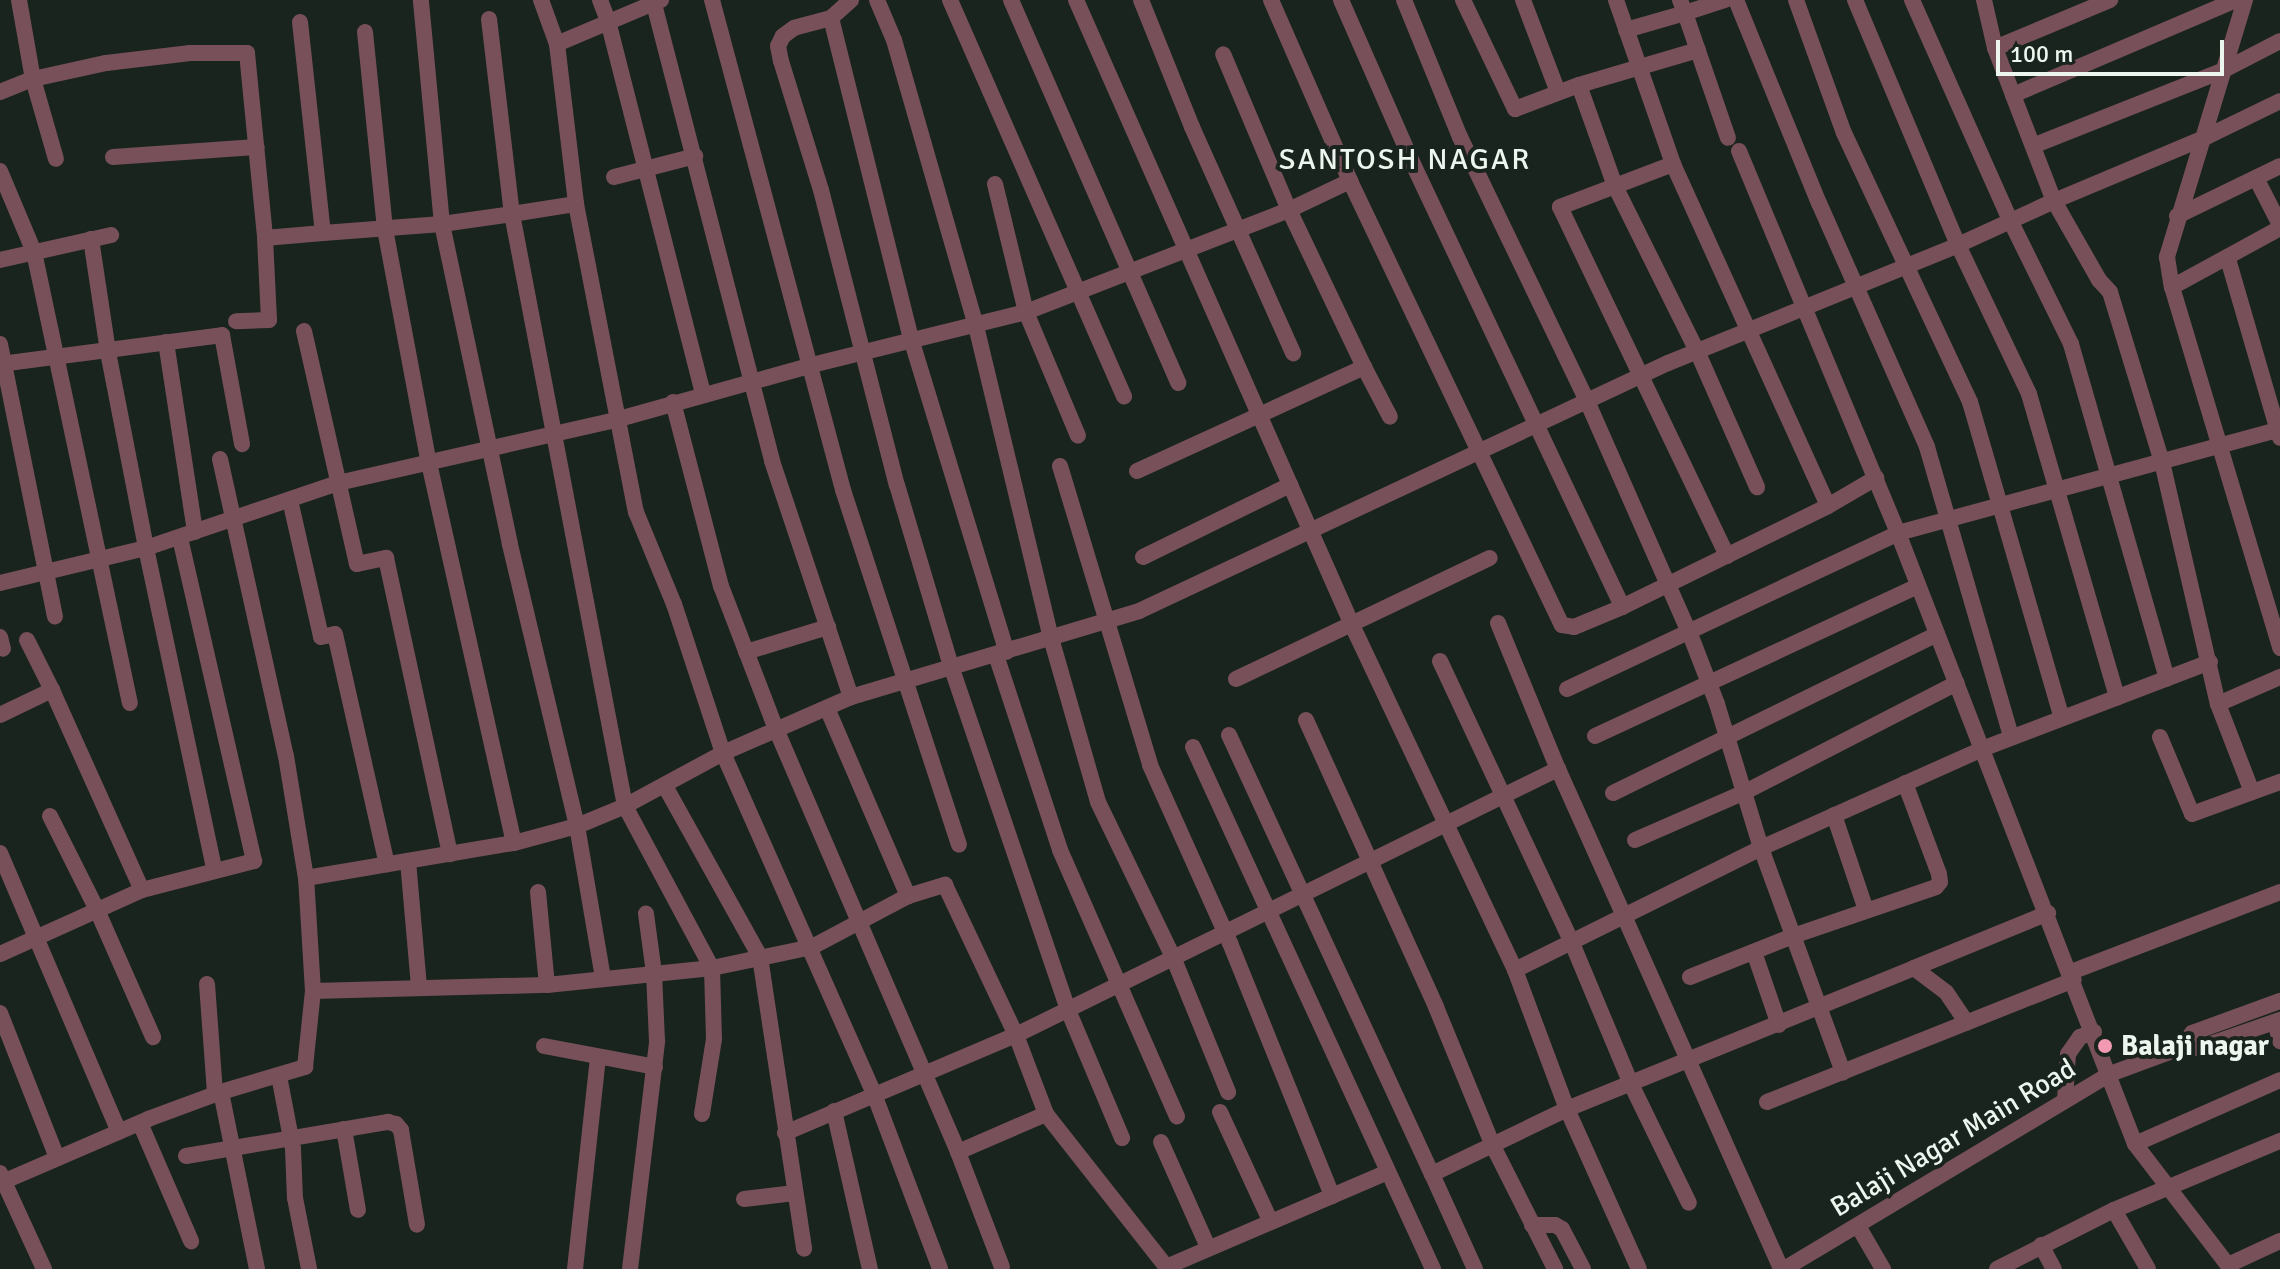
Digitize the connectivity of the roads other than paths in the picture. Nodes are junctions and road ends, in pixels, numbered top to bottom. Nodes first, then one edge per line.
1 (19, 0) edge
2 (421, 0) edge
3 (541, 0) edge
4 (600, 0) edge
5 (712, 0) edge
6 (851, 0) edge
7 (877, 0) edge
8 (950, 0) edge
9 (1011, 0) edge
10 (1076, 0) edge
11 (1141, 0) edge
12 (1271, 0) edge
13 (1341, 0) edge
14 (1404, 0) edge
15 (1463, 0) edge
16 (1523, 0) edge
17 (1616, 0) edge
18 (1725, 0) edge
19 (1736, 0) edge
20 (1796, 0) edge
21 (1855, 0) edge
22 (1912, 0) edge
23 (1984, 0) edge
24 (2110, 0) edge
25 (2236, 0) edge
26 (2245, 0) edge
27 (658, 2) edge
28 (1683, 6) edge
29 (831, 18) junction
30 (489, 19) dead end
31 (608, 21) junction
32 (300, 22) dead end
33 (1626, 30) junction
34 (365, 32) dead end
35 (2280, 41) edge
36 (557, 44) junction
37 (1995, 48) junction
38 (1698, 50) junction
39 (1223, 54) dead end
40 (1638, 68) junction
41 (2222, 71) junction
42 (33, 79) junction
43 (1579, 85) junction
44 (0, 92) edge
45 (1558, 92) junction
46 (2013, 95) junction
47 (2280, 101) edge
48 (2206, 137) junction
49 (2035, 145) junction
50 (257, 147) junction
51 (695, 156) junction
52 (113, 157) dead end
53 (56, 159) dead end
54 (1673, 164) junction
55 (2280, 166) edge
56 (646, 169) junction
57 (0, 171) edge
58 (614, 177) dead end
59 (2256, 178) junction
60 (1350, 181) junction
61 (995, 184) dead end
62 (1615, 186) junction
63 (2054, 201) junction
64 (576, 204) junction
65 (1289, 210) junction
66 (512, 214) junction
67 (2177, 216) junction
68 (2011, 222) junction
69 (442, 224) junction
70 (2280, 227) edge
71 (385, 229) junction
72 (1237, 230) junction
73 (323, 233) junction
74 (111, 235) dead end
75 (265, 238) junction
76 (91, 239) junction
77 (1958, 245) junction
78 (1187, 250) junction
79 (34, 252) junction
80 (2228, 259) junction
81 (0, 260) edge
82 (1905, 266) junction
83 (1130, 271) junction
84 (1858, 285) junction
85 (2172, 287) junction
86 (1076, 293) junction
87 (1806, 306) junction
88 (1026, 312) junction
89 (236, 321) dead end
90 (976, 326) junction
91 (1749, 330) junction
92 (304, 331) dead end
93 (166, 342) junction
94 (912, 342) junction
95 (0, 344) edge
96 (1697, 351) junction
97 (108, 352) junction
98 (1293, 353) dead end
99 (862, 354) junction
100 (58, 357) junction
101 (3, 363) edge
102 (812, 365) junction
103 (1364, 367) junction
104 (1638, 377) junction
105 (752, 382) junction
106 (1178, 383) dead end
107 (703, 395) junction
108 (1124, 397) dead end
109 (1587, 401) junction
110 (673, 402) junction
111 (1258, 413) junction
112 (1390, 417) dead end
113 (619, 419) junction
114 (1534, 426) junction
115 (2279, 432) edge
116 (555, 434) junction
117 (1078, 436) dead end
118 (242, 444) dead end
119 (2221, 445) junction
120 (491, 447) junction
121 (1480, 452) junction
122 (220, 459) dead end
123 (2162, 462) junction
124 (429, 463) junction
125 (1060, 466) dead end
126 (1137, 471) dead end
127 (2112, 476) junction
128 (1876, 478) junction
129 (338, 483) junction
130 (1290, 485) junction
131 (1757, 487) dead end
132 (2056, 491) junction
133 (290, 500) junction
134 (1828, 506) junction
135 (2002, 506) junction
136 (232, 521) junction
137 (1948, 521) junction
138 (1311, 531) junction
139 (1898, 533) junction
140 (188, 535) junction
141 (146, 548) junction
142 (1727, 556) junction
143 (1143, 557) dead end
144 (100, 558) junction
145 (1490, 558) dead end
146 (47, 573) junction
147 (0, 583) edge
148 (1669, 584) junction
149 (1918, 586) junction
150 (1622, 607) junction
151 (55, 616) dead end
152 (1107, 621) junction
153 (1498, 623) dead end
154 (1352, 625) junction
155 (828, 627) junction
156 (1690, 634) junction
157 (1937, 634) junction
158 (1051, 638) junction
159 (27, 640) dead end
160 (2280, 648) edge
161 (746, 652) junction
162 (1001, 653) junction
163 (1440, 661) dead end
164 (2210, 662) junction
165 (952, 669) junction
166 (2280, 677) edge
167 (2167, 678) junction
168 (1236, 679) dead end
169 (905, 683) junction
170 (1957, 683) junction
171 (1709, 685) junction
172 (1567, 689) dead end
173 (52, 690) junction
174 (851, 697) junction
175 (2117, 697) junction
176 (130, 703) dead end
177 (2218, 704) junction
178 (827, 708) junction
179 (0, 715) edge
180 (2062, 718) junction
181 (1306, 720) dead end
182 (776, 729) junction
183 (1229, 735) dead end
184 (1595, 736) dead end
185 (2011, 737) junction
186 (2160, 737) dead end
187 (1728, 738) junction
188 (1193, 747) dead end
189 (1982, 749) junction
190 (723, 753) junction
191 (1558, 769) junction
192 (2280, 782) edge
193 (1905, 783) junction
194 (665, 786) junction
195 (1745, 792) junction
196 (2252, 792) junction
197 (1613, 793) dead end
198 (1503, 796) junction
199 (625, 806) junction
200 (1834, 815) junction
201 (50, 816) dead end
202 (1443, 824) junction
203 (577, 826) junction
204 (1635, 840) dead end
205 (514, 843) junction
206 (959, 845) dead end
207 (1761, 848) junction
208 (0, 853) edge
209 (450, 854) junction
210 (408, 861) junction
211 (1370, 861) junction
212 (387, 864) junction
213 (214, 869) junction
214 (306, 878) junction
215 (142, 890) junction
216 (538, 892) dead end
217 (2280, 892) edge
218 (1301, 895) junction
219 (908, 896) junction
220 (97, 910) junction
221 (1866, 910) junction
222 (1268, 911) junction
223 (2048, 913) junction
224 (646, 914) dead end
225 (1624, 916) junction
226 (861, 920) junction
227 (1224, 933) junction
228 (1793, 936) junction
229 (36, 937) junction
230 (1572, 943) junction
231 (812, 947) junction
232 (1754, 952) junction
233 (0, 954) edge
234 (760, 957) junction
235 (1173, 957) junction
236 (712, 968) junction
237 (1914, 968) junction
238 (1515, 970) junction
239 (654, 973) junction
240 (2072, 976) junction
241 (1690, 977) dead end
242 (603, 978) junction
243 (207, 984) dead end
244 (547, 985) junction
245 (1119, 985) junction
246 (419, 988) junction
247 (313, 991) junction
248 (2280, 1001) edge
249 (1820, 1008) junction
250 (1068, 1010) junction
251 (0, 1013) edge
252 (2277, 1021) edge
253 (1967, 1023) junction
254 (1779, 1025) junction
255 (2094, 1032) junction
256 (1016, 1035) junction
257 (153, 1037) dead end
258 (2280, 1041) edge
259 (544, 1046) dead end
260 (2183, 1047) junction
261 (598, 1057) junction
262 (1690, 1061) junction
263 (655, 1067) junction
264 (1843, 1072) junction
265 (2110, 1074) junction
266 (924, 1075) junction
267 (279, 1076) junction
268 (2280, 1080) edge
269 (1631, 1084) junction
270 (1228, 1092) dead end
271 (218, 1093) junction
272 (874, 1094) junction
273 (2065, 1100) junction
274 (1767, 1102) dead end
275 (1567, 1109) junction
276 (834, 1111) junction
277 (1220, 1112) dead end
278 (702, 1114) dead end
279 (1046, 1114) junction
280 (1177, 1116) dead end
281 (140, 1123) junction
282 (344, 1129) junction
283 (119, 1132) junction
284 (785, 1133) junction
285 (291, 1138) junction
286 (1122, 1138) dead end
287 (2280, 1141) edge
288 (1161, 1142) dead end
289 (2135, 1144) junction
290 (1493, 1146) junction
291 (235, 1148) junction
292 (958, 1152) junction
293 (186, 1156) dead end
294 (57, 1158) junction
295 (1388, 1172) junction
296 (1432, 1174) junction
297 (2, 1177) edge
298 (2168, 1188) junction
299 (795, 1193) junction
300 (1332, 1196) junction
301 (744, 1199) dead end
302 (1689, 1203) dead end
303 (358, 1210) dead end
304 (2114, 1210) junction
305 (1270, 1220) junction
306 (417, 1225) dead end
307 (1532, 1225) junction
308 (1858, 1226) junction
309 (191, 1241) dead end
310 (2280, 1241) edge
311 (2041, 1245) junction
312 (1208, 1247) junction
313 (804, 1249) dead end
314 (1002, 1267) dead end
315 (2229, 1267) edge
316 (1167, 1268) edge
317 (44, 1269) edge
318 (257, 1269) edge
319 (309, 1269) edge
320 (575, 1269) edge
321 (630, 1269) edge
322 (870, 1269) edge
323 (940, 1269) edge
324 (1433, 1269) edge
325 (1475, 1269) edge
326 (1555, 1269) edge
327 (1583, 1269) edge
328 (1639, 1269) edge
329 (1782, 1269) edge
330 (1883, 1269) edge
331 (1997, 1269) edge
332 (2054, 1269) edge
333 (2148, 1269) edge

1 - 42 street
2 - 69 street
3 - 36 street
4 - 31 street
5 - 102 street
6 - 29 street
7 - 90 street
8 - 86 street
9 - 83 street
10 - 78 street
11 - 72 street
12 - 60 street
13 - 114 street
14 - 109 street
15 - 45 street
16 - 45 street
17 - 33 street
18 - 28 street
19 - 84 street
20 - 82 street
21 - 77 street
22 - 68 street
23 - 37 street
24 - 37 street
25 - 46 street
26 - 41 street
27 - 31 street
27 - 51 street
28 - 33 street
28 - 38 street
29 - 94 street
29 - 99 street
30 - 66 street
31 - 36 street
31 - 56 street
32 - 73 street
33 - 40 street
34 - 71 street
35 - 41 street
36 - 64 street
37 - 46 street
38 - 40 street
38 - 87 street
39 - 65 street
40 - 43 street
40 - 54 street
41 - 48 street
41 - 49 street
42 - 44 street
42 - 50 street
42 - 53 street
43 - 45 street
43 - 62 street
46 - 49 street
47 - 48 street
48 - 63 street
48 - 67 street
49 - 63 street
50 - 52 street
50 - 75 street
51 - 56 street
51 - 105 street
54 - 62 street
54 - 91 street
55 - 59 street
56 - 58 street
56 - 107 street
57 - 79 street
59 - 67 street
59 - 70 street
60 - 65 street
60 - 121 street
61 - 88 street
62 - 96 street
62 - 104 street
63 - 68 street
63 - 123 street
64 - 66 street
64 - 113 street
65 - 72 street
65 - 103 street
66 - 69 street
66 - 116 street
67 - 85 street
68 - 77 street
68 - 127 street
69 - 71 street
69 - 120 street
70 - 80 street
71 - 73 street
71 - 124 street
72 - 78 street
72 - 98 street
73 - 75 street
74 - 76 street
75 - 89 street
76 - 79 street
76 - 97 street
77 - 82 street
77 - 132 street
78 - 83 street
78 - 111 street
79 - 81 street
79 - 100 street
80 - 85 street
80 - 115 street
82 - 84 street
82 - 135 street
83 - 86 street
83 - 106 street
84 - 87 street
84 - 137 street
85 - 119 street
86 - 88 street
86 - 108 street
87 - 91 street
87 - 128 street
88 - 90 street
88 - 117 street
90 - 94 street
90 - 158 street
91 - 96 street
91 - 134 street
92 - 129 street
93 - 97 street
93 - 118 street
93 - 140 street
94 - 99 street
94 - 162 street
95 - 101 street
96 - 104 street
96 - 131 street
97 - 100 street
97 - 141 street
99 - 102 street
99 - 165 street
100 - 101 street
100 - 144 street
101 - 146 street
102 - 105 street
102 - 169 street
103 - 111 street
103 - 112 street
104 - 109 street
104 - 142 street
105 - 107 street
105 - 155 street
107 - 110 street
109 - 114 street
109 - 148 street
110 - 113 street
110 - 161 street
111 - 126 street
111 - 130 street
113 - 116 street
113 - 190 street
114 - 121 street
114 - 150 street
115 - 119 street
116 - 120 street
116 - 199 street
119 - 123 street
119 - 160 street
120 - 124 street
120 - 203 street
121 - 138 street
121 - 150 street
122 - 136 street
123 - 127 street
123 - 164 street
124 - 129 street
124 - 205 street
125 - 152 street
127 - 132 street
127 - 167 street
128 - 134 street
128 - 139 street
129 - 133 street
129 - 209 street
130 - 138 street
130 - 143 street
132 - 135 street
132 - 175 street
133 - 136 street
133 - 212 street
134 - 142 street
135 - 137 street
135 - 180 street
136 - 140 street
136 - 214 street
137 - 139 street
137 - 185 street
138 - 152 street
138 - 154 street
139 - 149 street
139 - 156 street
140 - 141 street
140 - 213 street
141 - 144 street
141 - 213 street
142 - 148 street
144 - 146 street
144 - 176 street
145 - 154 street
146 - 147 street
146 - 151 street
148 - 150 street
148 - 156 street
149 - 157 street
149 - 171 street
152 - 158 street
152 - 227 street
153 - 191 street
154 - 168 street
154 - 202 street
155 - 161 street
155 - 174 street
156 - 171 street
156 - 172 street
157 - 170 street
157 - 187 street
158 - 162 street
158 - 235 street
159 - 173 street
161 - 182 street
162 - 165 street
162 - 245 street
163 - 198 street
164 - 167 street
164 - 177 street
165 - 169 street
165 - 250 street
166 - 177 street
167 - 175 street
169 - 174 street
169 - 206 street
170 - 189 street
170 - 195 street
171 - 184 street
171 - 187 street
173 - 179 street
173 - 215 street
174 - 178 street
175 - 180 street
177 - 196 street
178 - 182 street
178 - 219 street
180 - 185 street
181 - 211 street
182 - 190 street
182 - 226 street
183 - 218 street
185 - 189 street
186 - 196 street
187 - 195 street
187 - 197 street
188 - 222 street
189 - 193 street
189 - 223 street
190 - 194 street
190 - 231 street
191 - 198 street
191 - 225 street
192 - 196 street
193 - 200 street
193 - 221 street
194 - 199 street
194 - 234 street
195 - 204 street
195 - 207 street
198 - 202 street
198 - 230 street
199 - 203 street
199 - 236 street
200 - 207 street
200 - 221 street
201 - 220 street
202 - 211 street
202 - 238 street
203 - 205 street
203 - 242 street
205 - 209 street
207 - 225 street
207 - 228 street
208 - 229 street
209 - 210 street
210 - 212 street
210 - 246 street
211 - 218 street
211 - 290 street
212 - 214 street
213 - 215 street
214 - 247 street
215 - 220 street
216 - 244 street
217 - 240 street
218 - 222 street
218 - 296 street
219 - 226 street
219 - 256 street
220 - 229 street
220 - 257 street
221 - 228 street
222 - 227 street
222 - 295 street
223 - 237 street
223 - 240 street
224 - 239 street
225 - 230 street
225 - 262 street
226 - 231 street
226 - 266 street
227 - 235 street
227 - 300 street
228 - 232 street
228 - 249 street
229 - 233 street
229 - 283 street
230 - 238 street
230 - 269 street
231 - 234 street
231 - 272 street
232 - 241 street
232 - 254 street
234 - 236 street
234 - 284 street
235 - 245 street
235 - 270 street
236 - 239 street
236 - 278 street
237 - 249 street
237 - 253 street
238 - 275 street
239 - 242 street
239 - 263 street
240 - 253 street
240 - 255 street
242 - 244 street
243 - 271 street
244 - 246 street
245 - 250 street
245 - 280 street
246 - 247 street
247 - 267 street
248 - 260 street, Balaji Nagar Main Road
249 - 254 street
249 - 264 street
250 - 256 street
250 - 286 street
251 - 294 street
252 - 258 street
252 - 260 street
253 - 264 street
254 - 262 street
255 - 265 street
255 - 273 street
256 - 266 street
256 - 279 street
259 - 261 street
260 - 265 street, Balaji Nagar Main Road
261 - 263 street
261 - 320 street
262 - 269 street
262 - 329 street
263 - 321 street
264 - 274 street
265 - 273 street, Balaji Nagar Main Road
265 - 289 street
266 - 272 street
266 - 292 street
267 - 271 street
267 - 285 street
268 - 289 street
269 - 275 street
269 - 302 street
271 - 281 street
271 - 291 street
272 - 276 street
272 - 323 street
273 - 308 street, Balaji Nagar Main Road
275 - 290 street
275 - 328 street
276 - 284 street
276 - 322 street
277 - 305 street
279 - 292 street
279 - 316 street
281 - 283 street
281 - 309 street
282 - 285 street
282 - 303 street
282 - 306 street
283 - 294 street
284 - 299 street
285 - 291 street
285 - 319 street
287 - 298 street
288 - 312 street
289 - 298 street
290 - 296 street
290 - 307 street
291 - 293 street
291 - 318 street
292 - 314 street
294 - 297 street
295 - 300 street
295 - 324 street
296 - 325 street
297 - 317 street
298 - 304 street
298 - 315 street
299 - 301 street
299 - 313 street
300 - 305 street
304 - 311 street
304 - 333 street
305 - 312 street
307 - 326 street
307 - 327 street
308 - 329 street, Balaji Nagar Main Road
308 - 330 street
310 - 315 street
311 - 331 street
311 - 332 street
312 - 316 street

